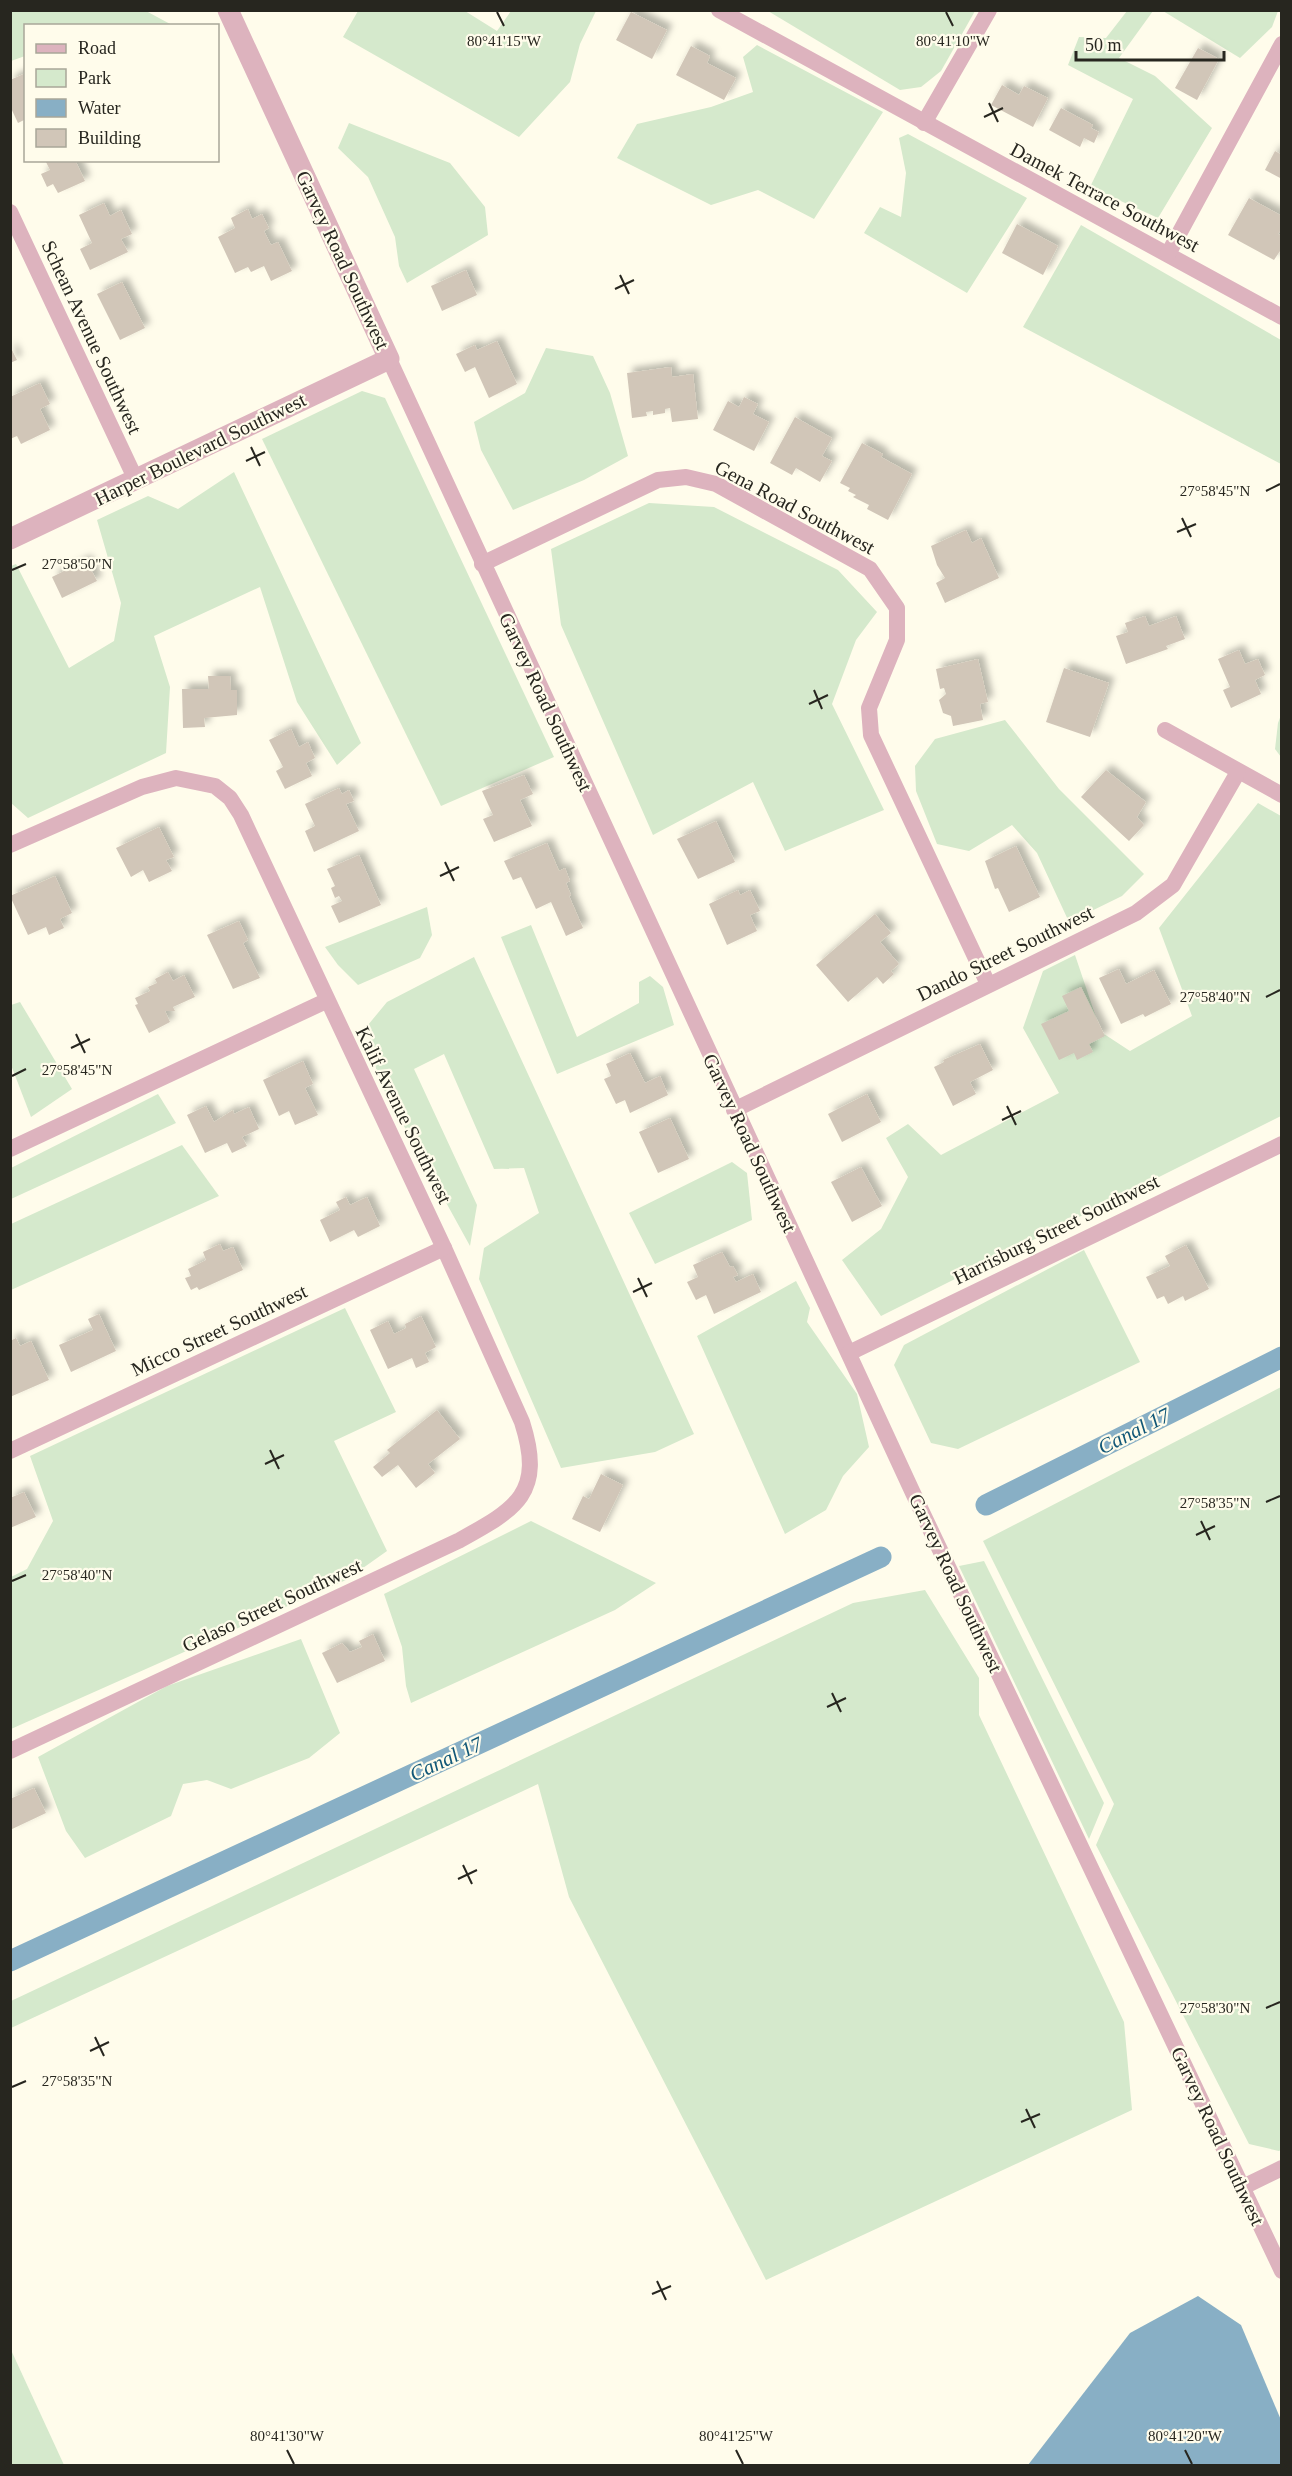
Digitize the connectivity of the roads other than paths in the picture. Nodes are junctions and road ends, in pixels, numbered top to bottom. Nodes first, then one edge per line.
1 (228, 10) edge
2 (719, 10) edge
3 (989, 10) edge
4 (1281, 44) edge
5 (924, 123) junction
6 (10, 212) edge
7 (1168, 254) junction
8 (1281, 317) edge
9 (389, 359) junction
10 (136, 480) junction
11 (10, 539) edge
12 (482, 564) junction
13 (1165, 730) dead end
14 (1238, 772) junction
15 (1281, 795) edge
16 (10, 845) edge
17 (988, 984) junction
18 (326, 1001) junction
19 (734, 1110) junction
20 (1281, 1144) edge
21 (10, 1149) edge
22 (444, 1248) junction
23 (849, 1353) junction
24 (10, 1451) edge
25 (530, 1474) joint
26 (10, 1751) edge
27 (1281, 2168) edge
28 (1243, 2187) junction
29 (1281, 2271) edge

1 - 9 street, Garvey Road Southwest
2 - 5 street, Damek Terrace Southwest
3 - 5 street
4 - 7 street
5 - 7 street, Damek Terrace Southwest
6 - 10 street, Schean Avenue Southwest
7 - 8 street, Damek Terrace Southwest
9 - 10 street, Harper Boulevard Southwest
9 - 12 street, Garvey Road Southwest
10 - 11 street, Harper Boulevard Southwest
12 - 17 street, Gena Road Southwest
12 - 19 street, Garvey Road Southwest
13 - 14 street
14 - 15 street
14 - 17 street, Dando Street Southwest
16 - 18 street, Kalif Avenue Southwest
17 - 19 street, Dando Street Southwest
18 - 21 street
18 - 22 street, Kalif Avenue Southwest
19 - 23 street, Garvey Road Southwest
20 - 23 street, Harrisburg Street Southwest
22 - 24 street, Micco Street Southwest
22 - 25 street, Kalif Avenue Southwest
23 - 28 street, Garvey Road Southwest
25 - 26 street, Gelaso Street Southwest
27 - 28 street
28 - 29 street, Garvey Road Southwest

